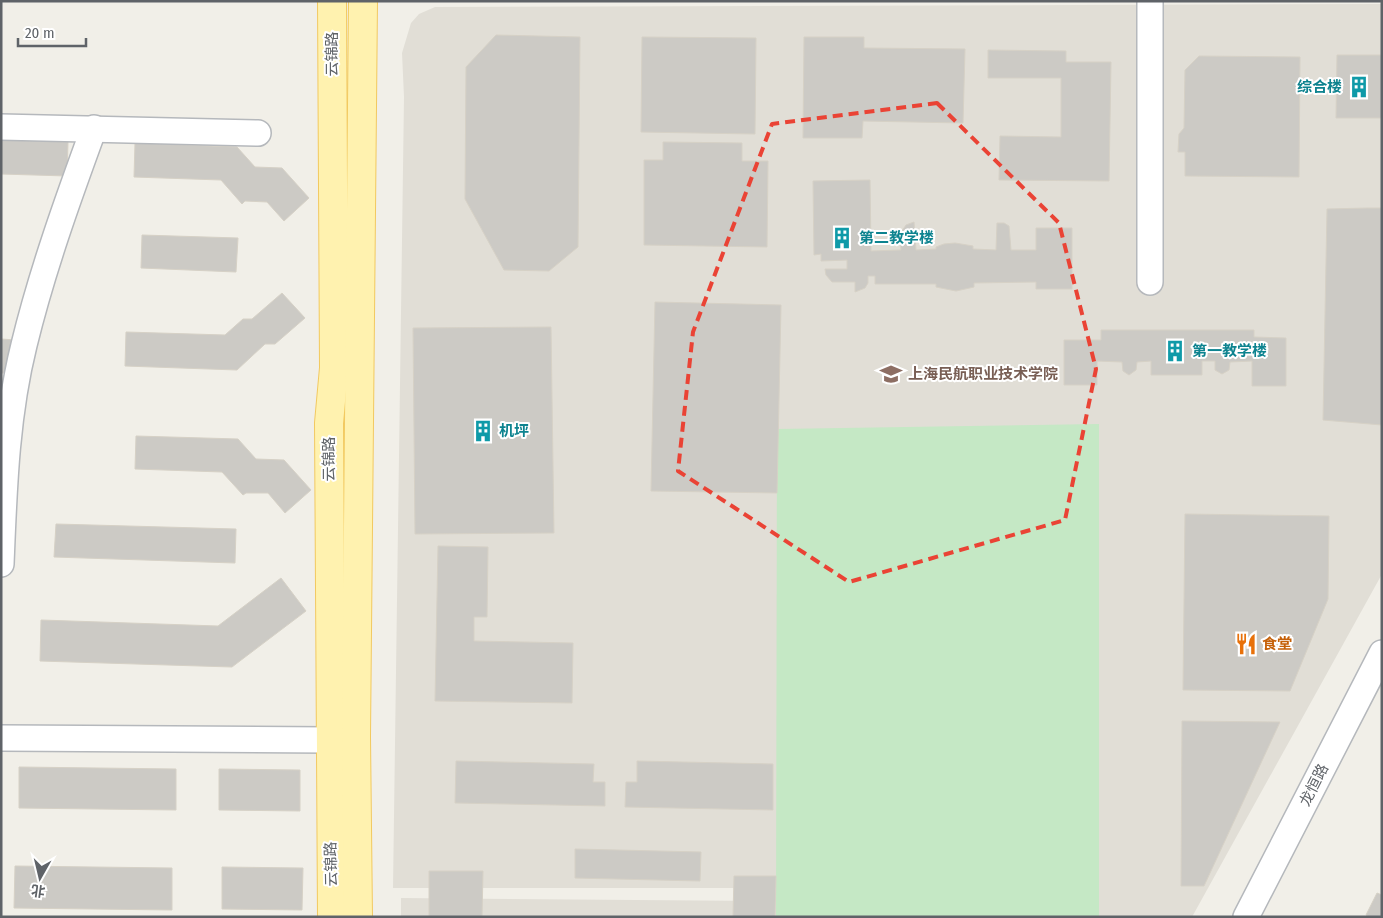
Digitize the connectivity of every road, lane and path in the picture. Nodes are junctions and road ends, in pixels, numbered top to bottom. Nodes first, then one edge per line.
1 (332, 1) edge
2 (363, 1) edge
3 (1150, 1) edge
4 (1, 127) edge
5 (94, 128) junction
6 (258, 133) dead end
7 (1150, 282) dead end
8 (1, 564) edge
9 (1382, 653) edge
10 (1, 738) edge
11 (329, 740) junction
12 (332, 917) edge
13 (358, 917) edge
14 (1246, 917) edge

1 - 11 main road, 云锦路
2 - 13 main road, 云锦路
3 - 7 street
4 - 5 street
5 - 6 street
5 - 8 street
9 - 14 street, 龙恒路
10 - 11 street
11 - 12 main road, 云锦路

